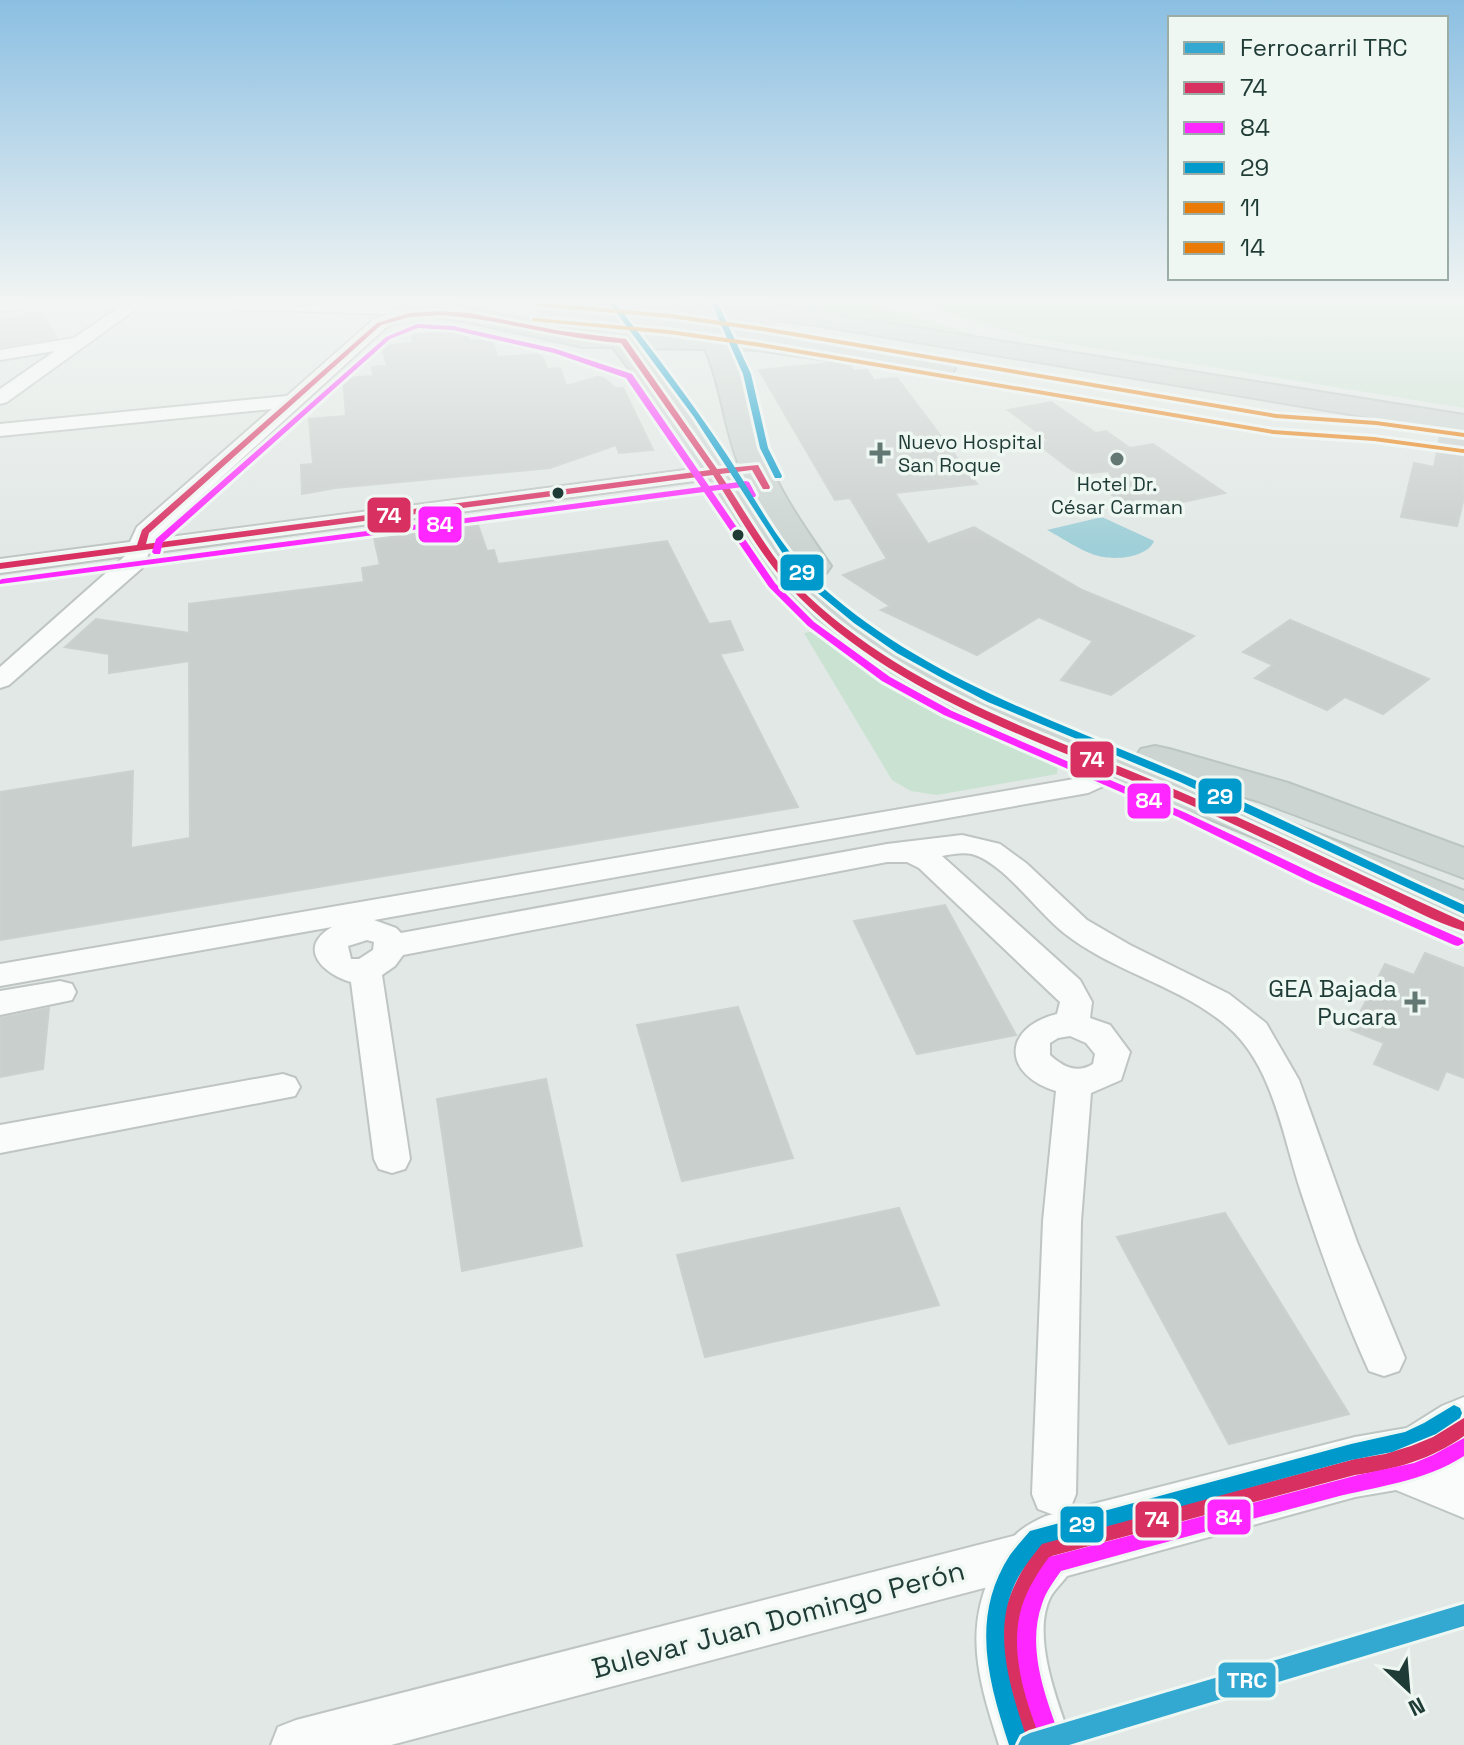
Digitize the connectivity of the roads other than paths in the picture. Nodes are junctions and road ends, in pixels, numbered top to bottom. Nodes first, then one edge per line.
1 (18, 385) edge
2 (310, 385) edge
3 (655, 385) edge
4 (732, 385) edge
5 (1076, 385) edge
6 (1096, 385) edge
7 (1223, 385) edge
8 (1138, 394) junction
9 (0, 398) edge
10 (293, 401) junction
11 (1464, 424) edge
12 (0, 430) edge
13 (1464, 448) edge
14 (755, 467) junction
15 (716, 472) junction
16 (141, 548) junction
17 (0, 566) edge
18 (0, 680) edge
19 (1136, 764) junction
20 (1189, 800) junction
21 (911, 852) junction
22 (1464, 864) edge
23 (1464, 881) edge
24 (1464, 908) edge
25 (1464, 927) edge
26 (0, 975) edge
27 (60, 992) dead end
28 (0, 1003) edge
29 (1072, 1024) junction
30 (1074, 1083) junction
31 (283, 1087) dead end
32 (0, 1139) edge
33 (392, 1159) dead end
34 (1384, 1358) dead end
35 (1464, 1426) edge
36 (1400, 1462) junction
37 (1464, 1487) edge
38 (1050, 1522) junction
39 (296, 1745) edge
40 (1036, 1745) edge

1 - 9 street
2 - 10 street
3 - 15 main road
4 - 14 main road
5 - 8 main road
6 - 8 main road
7 - 11 main road
8 - 13 main road
10 - 12 street
10 - 16 street
14 - 15 street
14 - 19 main road
15 - 16 street
15 - 19 main road
16 - 17 street
16 - 18 street
19 - 20 main road
19 - 22 main road
19 - 23 main road
19 - 26 street
20 - 24 main road
20 - 25 main road
21 - 29 street
21 - 33 street
21 - 34 street
27 - 28 street
29 - 30 street
29 - 30 street
30 - 38 street
31 - 32 street
35 - 36 main road, Bulevar Juan Domingo Perón
36 - 37 main road, Bulevar Juan Domingo Perón
36 - 38 main road, Bulevar Juan Domingo Perón
38 - 39 street, Bulevar Juan Domingo Perón
38 - 40 main road

